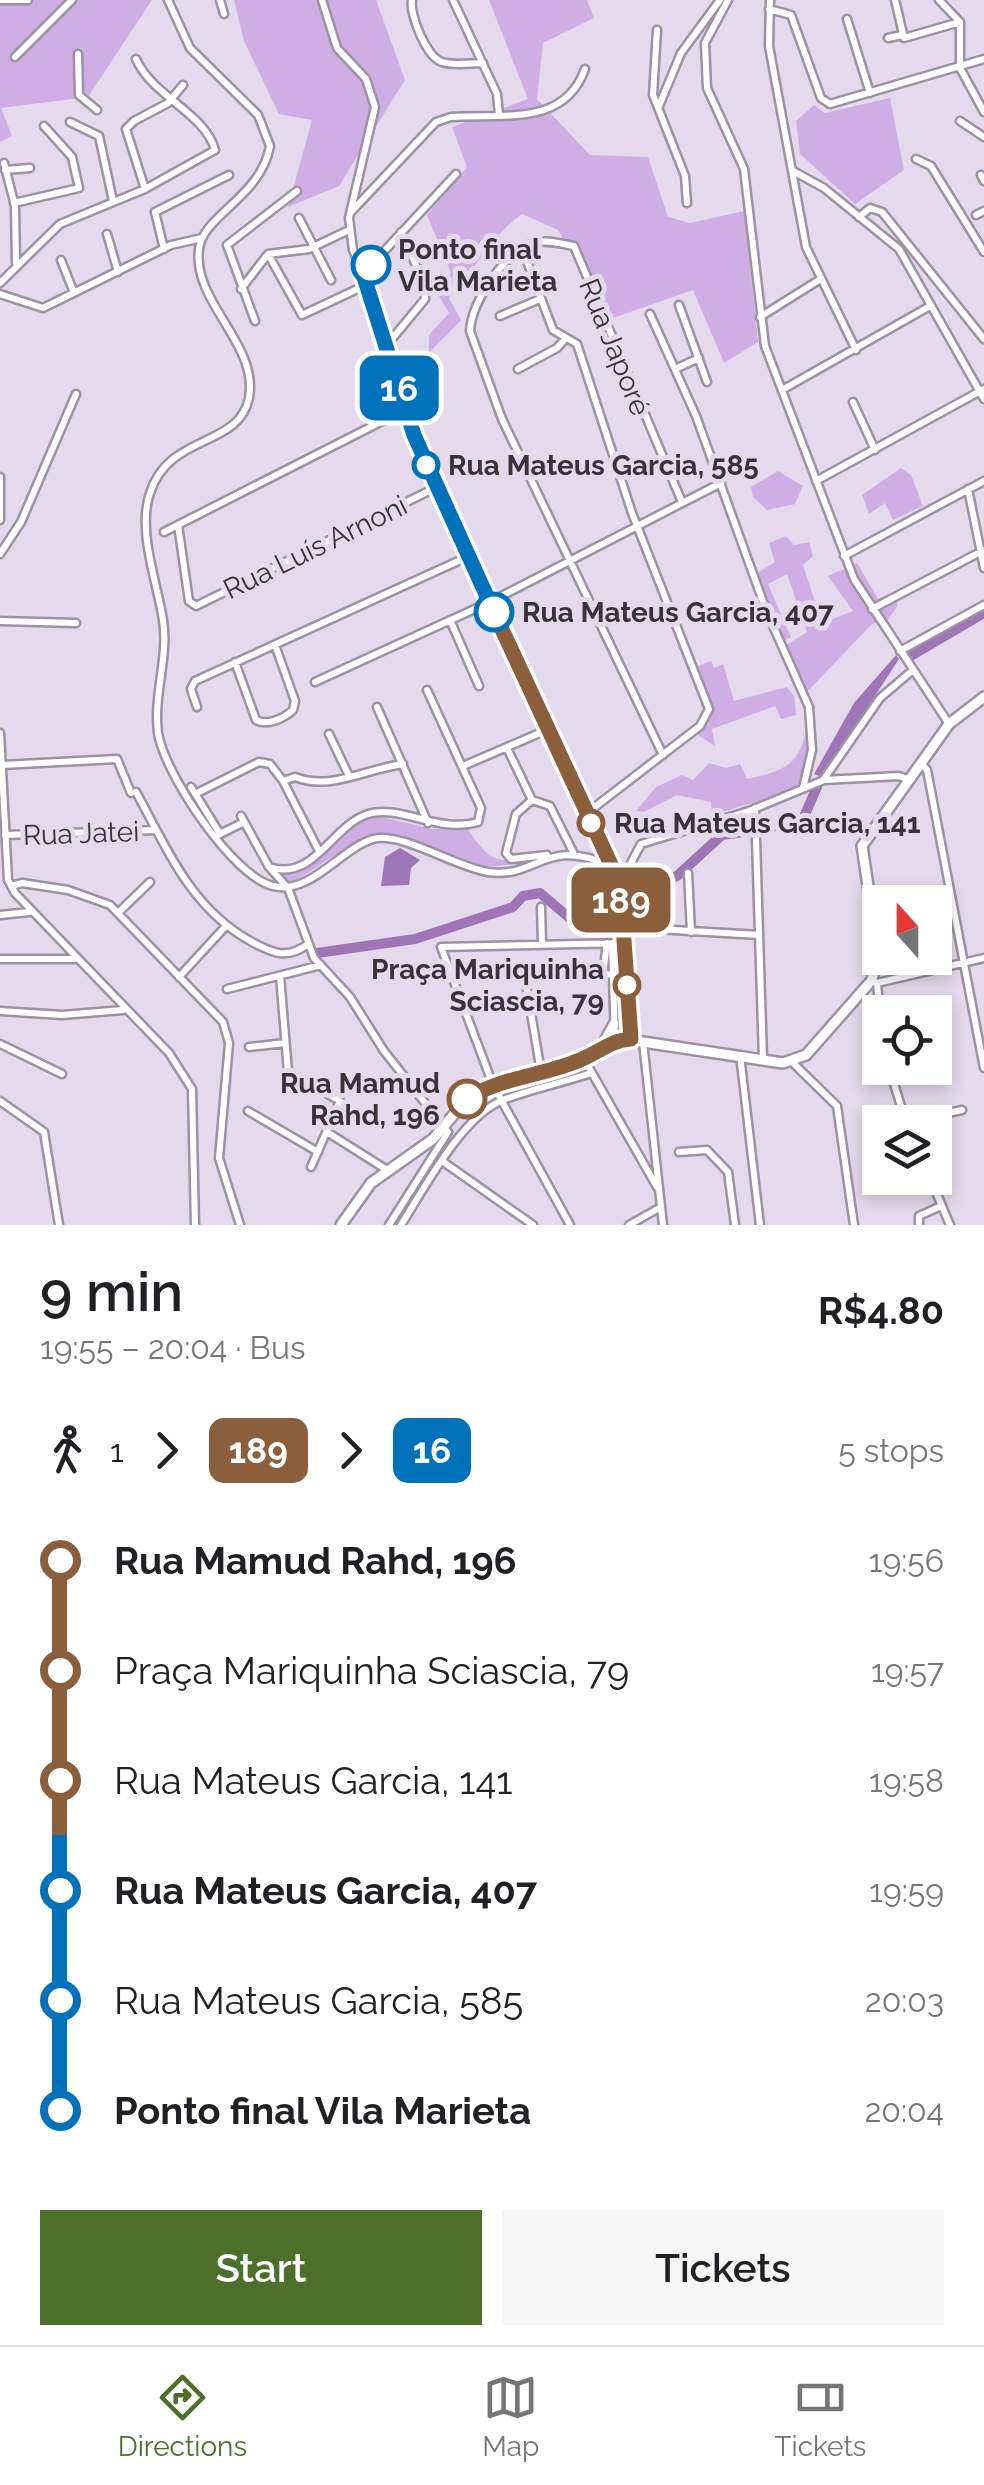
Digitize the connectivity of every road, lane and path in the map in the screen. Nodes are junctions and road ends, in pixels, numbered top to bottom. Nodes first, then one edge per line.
1 (0, 0) edge
2 (28, 0) edge
3 (72, 0) edge
4 (168, 0) edge
5 (220, 0) edge
6 (322, 0) edge
7 (412, 0) edge
8 (453, 0) edge
9 (724, 0) edge
10 (895, 0) edge
11 (939, 0) edge
12 (770, 4) edge
13 (224, 14) dead end
14 (847, 20) dead end
15 (960, 22) junction
16 (658, 30) dead end
17 (902, 34) junction
18 (888, 38) dead end
19 (78, 54) dead end
20 (15, 57) dead end
21 (136, 59) dead end
22 (984, 59) edge
23 (483, 63) junction
24 (960, 68) junction
25 (585, 69) dead end
26 (183, 85) dead end
27 (870, 93) junction
28 (171, 100) junction
29 (658, 109) junction
30 (97, 110) dead end
31 (984, 112) edge
32 (499, 115) junction
33 (960, 121) dead end
34 (70, 122) dead end
35 (44, 126) dead end
36 (984, 136) edge
37 (916, 159) dead end
38 (30, 168) dead end
39 (792, 170) junction
40 (456, 174) dead end
41 (228, 176) dead end
42 (145, 188) junction
43 (297, 191) dead end
44 (113, 201) junction
45 (14, 203) junction
46 (688, 203) dead end
47 (350, 213) junction
48 (859, 217) junction
49 (300, 218) dead end
50 (348, 230) junction
51 (401, 232) junction
52 (107, 234) dead end
53 (202, 238) junction
54 (314, 248) junction
55 (522, 248) junction
56 (983, 248) edge
57 (164, 249) junction
58 (268, 254) junction
59 (61, 260) dead end
60 (16, 264) junction
61 (118, 272) junction
62 (363, 274) junction
63 (330, 280) dead end
64 (819, 280) junction
65 (0, 283) edge
66 (368, 284) junction
67 (241, 289) junction
68 (74, 293) junction
69 (0, 294) edge
70 (540, 299) junction
71 (680, 305) dead end
72 (930, 306) junction
73 (650, 314) dead end
74 (500, 316) dead end
75 (760, 317) junction
76 (254, 321) dead end
77 (564, 339) junction
78 (984, 339) edge
79 (386, 346) junction
80 (856, 350) junction
81 (698, 358) junction
82 (675, 368) junction
83 (518, 369) dead end
84 (707, 382) dead end
85 (782, 390) junction
86 (76, 394) dead end
87 (983, 394) edge
88 (853, 402) dead end
89 (406, 409) junction
90 (875, 450) junction
91 (0, 476) edge
92 (816, 481) junction
93 (984, 481) edge
94 (721, 483) junction
95 (435, 488) junction
96 (968, 489) junction
97 (682, 502) junction
98 (0, 520) edge
99 (178, 525) junction
100 (636, 525) junction
101 (164, 532) dead end
102 (982, 550) edge
103 (0, 554) edge
104 (844, 556) junction
105 (467, 557) junction
106 (571, 560) junction
107 (984, 568) edge
108 (490, 602) junction
109 (984, 606) edge
110 (872, 609) junction
111 (0, 620) edge
112 (450, 620) junction
113 (76, 622) dead end
114 (274, 645) junction
115 (900, 652) junction
116 (235, 662) junction
117 (913, 670) junction
118 (315, 682) dead end
119 (479, 686) dead end
120 (427, 690) dead end
121 (984, 697) edge
122 (377, 707) dead end
123 (196, 708) dead end
124 (949, 724) junction
125 (549, 728) junction
126 (0, 733) edge
127 (329, 734) dead end
128 (506, 748) junction
129 (662, 754) junction
130 (920, 762) junction
131 (403, 764) junction
132 (2, 765) edge
133 (463, 766) junction
134 (348, 776) junction
135 (824, 780) junction
136 (907, 780) junction
137 (283, 781) junction
138 (804, 788) junction
139 (532, 800) junction
140 (755, 808) junction
141 (587, 813) junction
142 (428, 823) junction
143 (156, 830) junction
144 (4, 832) edge
145 (218, 835) junction
146 (320, 852) junction
147 (574, 854) junction
148 (548, 856) junction
149 (612, 866) junction
150 (269, 867) junction
151 (688, 873) dead end
152 (6, 882) edge
153 (150, 882) dead end
154 (620, 884) junction
155 (288, 888) junction
156 (541, 907) dead end
157 (29, 912) junction
158 (118, 912) junction
159 (0, 916) edge
160 (225, 926) junction
161 (623, 927) junction
162 (691, 932) junction
163 (759, 936) junction
164 (610, 943) junction
165 (625, 943) junction
166 (308, 944) junction
167 (542, 944) junction
168 (75, 958) junction
169 (984, 958) edge
170 (0, 959) edge
171 (965, 962) junction
172 (320, 965) junction
173 (603, 974) junction
174 (626, 974) junction
175 (612, 975) junction
176 (280, 976) junction
177 (179, 978) junction
178 (505, 978) dead end
179 (525, 978) junction
180 (875, 982) junction
181 (227, 989) dead end
182 (877, 995) edge
183 (125, 1010) junction
184 (0, 1011) edge
185 (614, 1024) junction
186 (636, 1040) junction
187 (615, 1041) junction
188 (0, 1044) edge
189 (285, 1044) junction
190 (249, 1047) dead end
191 (600, 1050) junction
192 (740, 1055) junction
193 (584, 1059) junction
194 (763, 1059) junction
195 (792, 1062) junction
196 (984, 1068) edge
197 (541, 1072) junction
198 (592, 1072) junction
199 (62, 1074) dead end
200 (493, 1085) junction
201 (502, 1100) junction
202 (0, 1101) edge
203 (962, 1110) dead end
204 (248, 1111) dead end
205 (952, 1112) edge
206 (444, 1124) junction
207 (326, 1132) junction
208 (318, 1152) junction
209 (679, 1152) dead end
210 (442, 1161) junction
211 (312, 1167) dead end
212 (387, 1170) junction
213 (660, 1192) junction
214 (937, 1195) edge
215 (942, 1206) junction
216 (661, 1207) junction
217 (918, 1224) edge
218 (59, 1225) edge
219 (195, 1225) edge
220 (240, 1225) edge
221 (341, 1225) edge
222 (389, 1225) edge
223 (402, 1225) edge
224 (533, 1225) edge
225 (570, 1225) edge
226 (629, 1225) edge
227 (663, 1225) edge
228 (735, 1225) edge
229 (760, 1225) edge
230 (854, 1225) edge
231 (950, 1225) edge

1 - 2 street
3 - 20 street
4 - 53 street
5 - 13 street
6 - 47 street
7 - 23 street
8 - 23 street
9 - 29 street
9 - 75 street
10 - 17 street
11 - 15 street
12 - 27 street
12 - 39 street
14 - 27 street
15 - 17 street
15 - 24 street
16 - 29 street
17 - 18 street
19 - 30 street
21 - 28 street
22 - 24 street
23 - 32 street
24 - 27 street
24 - 31 street
25 - 32 street
26 - 28 street
28 - 42 street
28 - 42 street
29 - 46 street
32 - 47 street
33 - 36 street
34 - 44 street
35 - 45 street
37 - 56 street
38 - 45 street
39 - 48 street
39 - 64 street
40 - 51 street
41 - 57 street
42 - 44 street
43 - 67 street
44 - 60 street
45 - 60 street
47 - 50 street
48 - 72 street
48 - 78 street
49 - 54 street
50 - 54 street
50 - 62 street
51 - 62 street
51 - 79 street
52 - 61 street
53 - 57 street
53 - 145 street
54 - 58 street
54 - 63 street
55 - 70 street
55 - 97 street, Rua Japoré
55 - 106 street
57 - 61 street
58 - 66 street
58 - 67 street
59 - 68 street
60 - 65 street
61 - 68 street
62 - 66 street
64 - 75 street
64 - 80 street
66 - 79 street
67 - 76 street
68 - 69 street
70 - 74 street
70 - 77 street
71 - 81 street
72 - 80 street
72 - 87 street
73 - 82 street
75 - 85 street
77 - 83 street
77 - 100 street
79 - 89 street
80 - 85 street
81 - 82 street
81 - 84 street
82 - 94 street
85 - 92 street
86 - 103 street
87 - 90 street
88 - 90 street
89 - 95 street
89 - 99 street
90 - 92 street
91 - 98 street
92 - 104 street
93 - 96 street
94 - 97 street
94 - 138 street
95 - 99 street, Rua Luís Arnoni
95 - 105 street
96 - 102 street
96 - 104 street
97 - 100 street
99 - 101 street
100 - 106 street
100 - 129 street
102 - 107 street
102 - 110 street
104 - 110 street
105 - 108 street
105 - 114 street
106 - 108 street
106 - 129 street
108 - 112 street
108 - 125 street
109 - 115 street
110 - 115 street
111 - 113 street
112 - 118 street
112 - 119 street
114 - 116 street
114 - 116 street
115 - 117 street
116 - 123 street
117 - 124 street
117 - 135 street
120 - 133 street
121 - 124 main road
122 - 131 street
124 - 130 main road
125 - 128 street
125 - 141 street
126 - 132 street
127 - 134 street
128 - 133 street
128 - 139 street
129 - 141 street
130 - 136 main road
130 - 171 street
131 - 134 street
131 - 142 street
132 - 143 street
132 - 144 street
133 - 142 street
134 - 137 street
135 - 136 street
135 - 138 street
136 - 180 main road
137 - 145 street
137 - 146 street
138 - 140 street
139 - 147 street
139 - 148 street
140 - 154 street
140 - 163 street
141 - 149 street
142 - 146 street
143 - 144 street, Rua Jatei
143 - 160 street
144 - 152 street
145 - 150 street
145 - 155 street
146 - 150 street
147 - 148 street
147 - 149 street
148 - 155 street
149 - 154 street
150 - 155 street
151 - 162 street
152 - 157 street
152 - 158 street
153 - 158 street
154 - 161 street
155 - 166 street
156 - 167 street
157 - 159 street
157 - 168 street
158 - 177 street
160 - 166 street
160 - 177 street
161 - 162 street
161 - 165 street
162 - 163 street
163 - 194 street
164 - 165 street
164 - 167 street
164 - 173 street
164 - 175 street
165 - 174 street
166 - 172 street
167 - 200 street
168 - 170 street
168 - 183 street
169 - 171 street
171 - 180 street
171 - 196 street
172 - 176 street
172 - 206 street
173 - 175 street
173 - 179 street
174 - 175 street
174 - 186 street
175 - 185 street
176 - 181 street
176 - 189 street
177 - 220 street
178 - 179 street
179 - 197 street
180 - 182 street
180 - 195 main road
183 - 184 street
183 - 219 street
185 - 187 street
185 - 191 main road
186 - 187 main road
186 - 192 main road
186 - 213 street
187 - 191 main road
188 - 199 street
189 - 190 street
189 - 207 street
191 - 193 main road
192 - 194 main road
192 - 229 street
193 - 197 main road
193 - 198 street
194 - 195 main road
195 - 230 street
197 - 200 main road
198 - 201 street
198 - 213 street
200 - 201 street
200 - 206 main road
201 - 210 street
201 - 225 street
202 - 218 street
203 - 205 street
204 - 208 street
206 - 212 main road
206 - 222 street
207 - 208 street
207 - 212 street
208 - 211 street
209 - 228 street
210 - 223 street
210 - 224 street
212 - 221 main road
213 - 216 street
214 - 215 street
215 - 217 street
215 - 231 street
216 - 226 street
216 - 227 street

